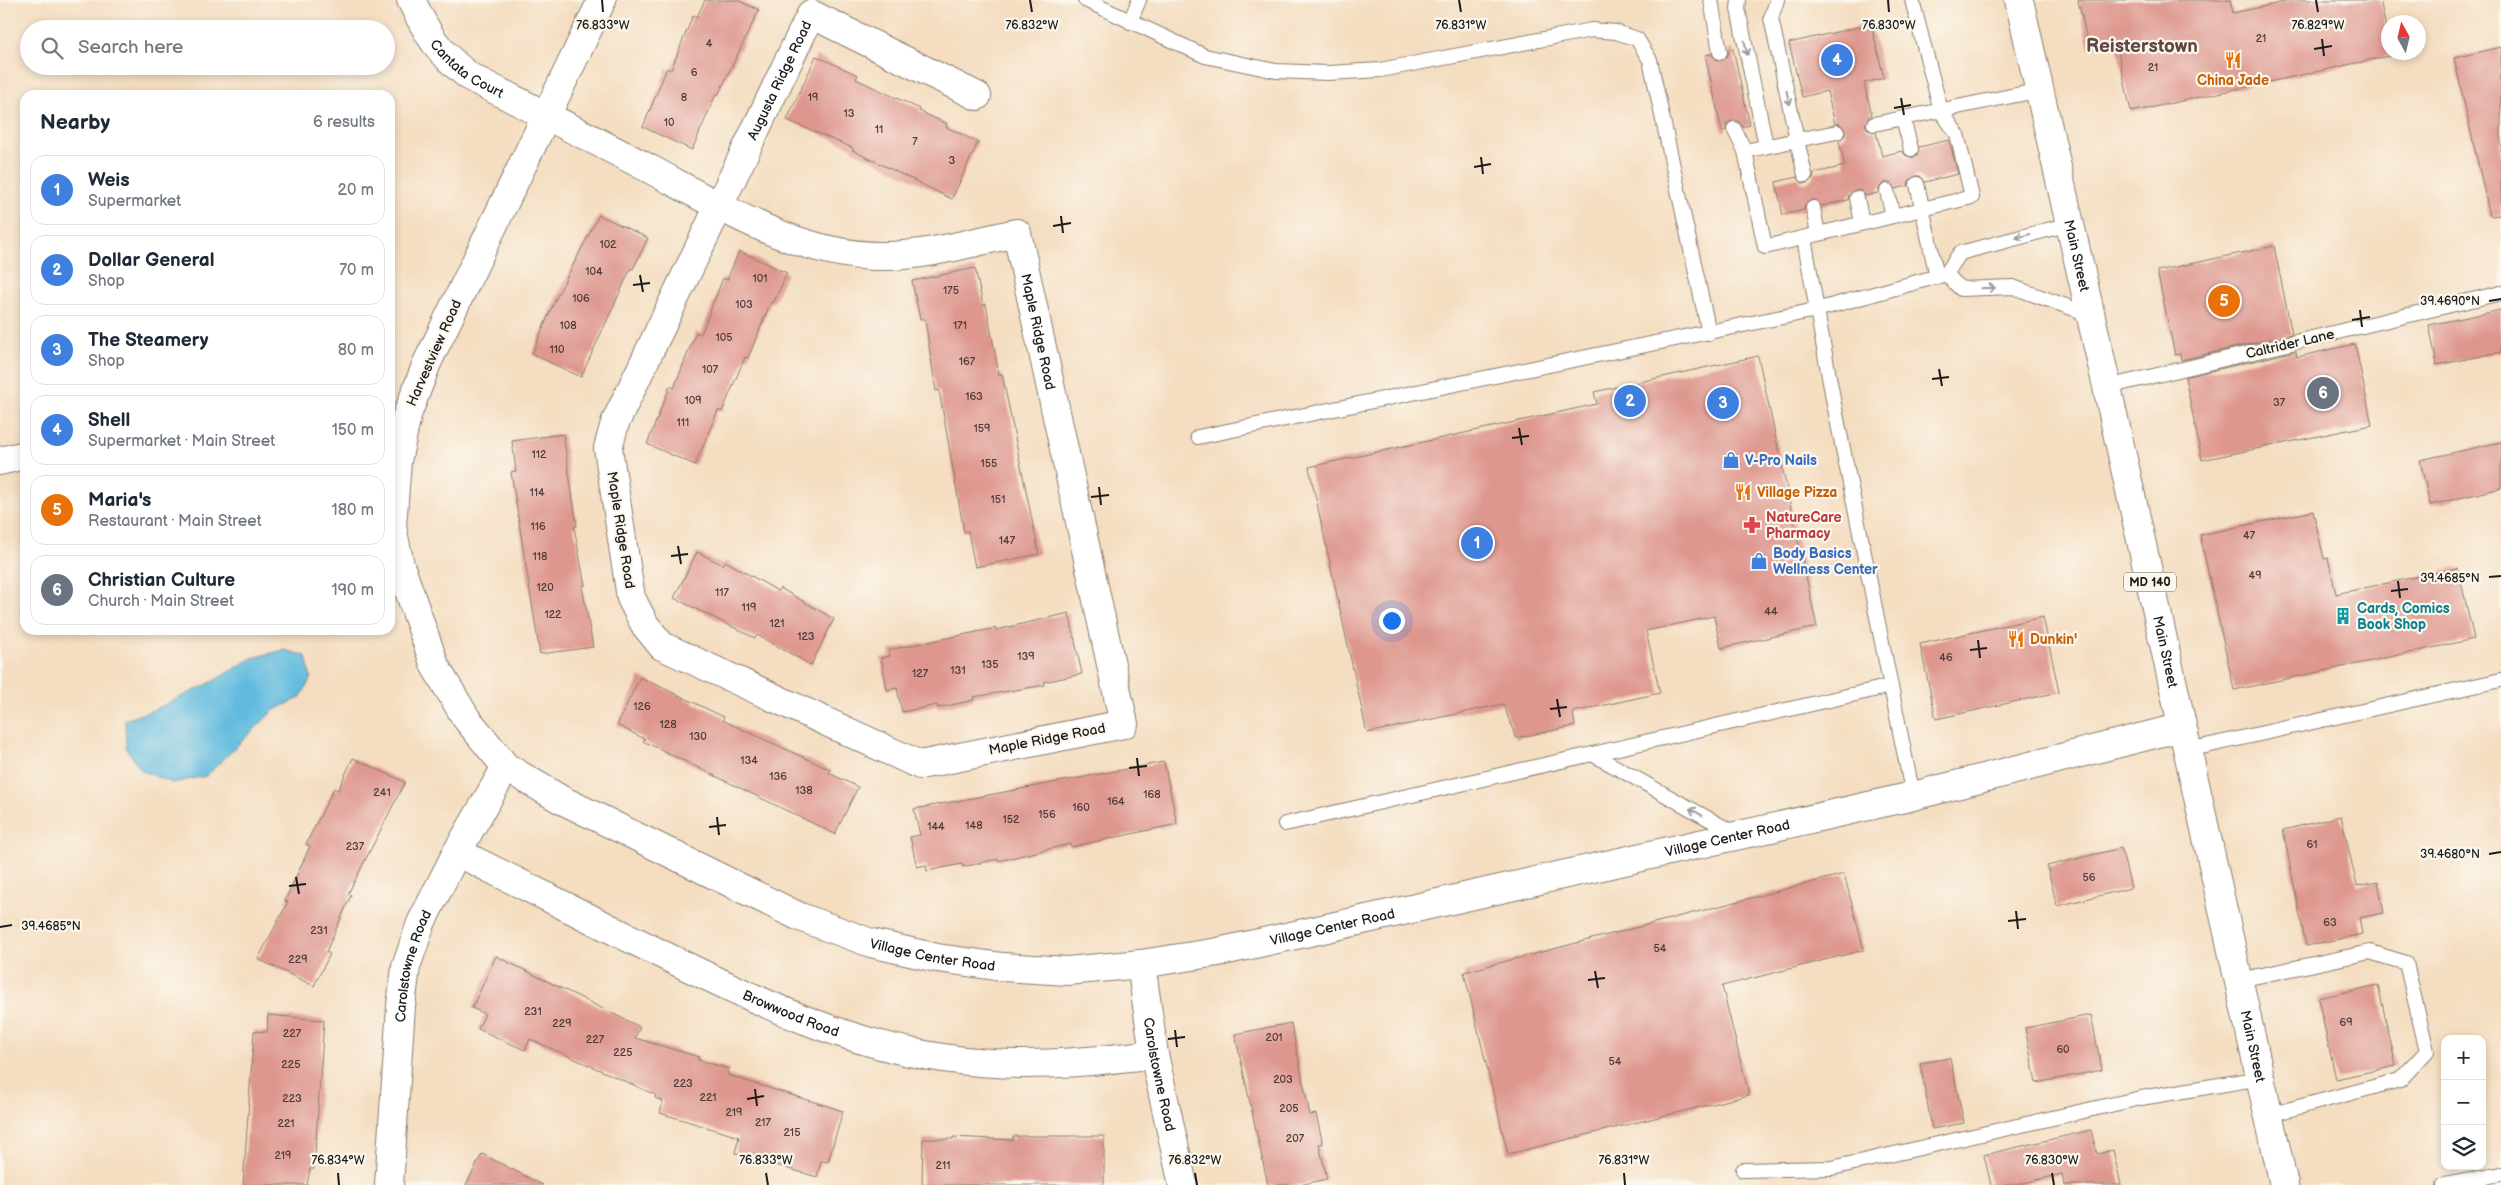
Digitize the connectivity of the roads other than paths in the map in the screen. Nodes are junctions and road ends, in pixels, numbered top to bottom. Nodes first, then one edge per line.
1 (411, 0) edge
2 (602, 0) edge
3 (1085, 0) edge
4 (1139, 0) edge
5 (1711, 0) edge
6 (1739, 0) edge
7 (1777, 0) edge
8 (1912, 0) edge
9 (2019, 0) edge
10 (1130, 22) junction
11 (1720, 52) dead end
12 (2040, 90) junction
13 (977, 96) dead end
14 (1941, 111) junction
15 (546, 115) junction
16 (1903, 118) junction
17 (1874, 124) dead end
18 (1734, 128) dead end
19 (1837, 132) dead end
20 (1797, 140) junction
21 (1766, 146) junction
22 (1911, 149) dead end
23 (1745, 151) junction
24 (1805, 175) dead end
25 (1917, 184) dead end
26 (1887, 190) dead end
27 (1857, 198) dead end
28 (719, 205) junction
29 (1813, 208) dead end
30 (1923, 209) junction
31 (1893, 216) junction
32 (1862, 223) junction
33 (2070, 224) junction
34 (1818, 234) junction
35 (1804, 238) junction
36 (1941, 275) junction
37 (2501, 294) edge
38 (1816, 310) junction
39 (2091, 315) junction
40 (1709, 333) junction
41 (2108, 387) junction
42 (1198, 437) dead end
43 (20, 456) edge
44 (0, 461) edge
45 (395, 483) edge
46 (395, 543) edge
47 (2501, 680) edge
48 (1891, 686) junction
49 (2185, 738) junction
50 (1592, 754) junction
51 (506, 767) junction
52 (1913, 796) junction
53 (1285, 824) dead end
54 (1738, 835) junction
55 (457, 852) junction
56 (1141, 964) junction
57 (2239, 980) junction
58 (1154, 1054) junction
59 (2261, 1078) junction
60 (2269, 1115) junction
61 (1742, 1170) dead end
62 (2501, 1174) edge
63 (389, 1185) edge
64 (1183, 1185) edge
65 (2284, 1185) edge
66 (2444, 1185) edge

1 - 15 street, Cantata Court
2 - 15 street, Harvestview Road
3 - 10 lane
4 - 10 lane
5 - 11 lane
6 -> 21 lane
7 -> 20 lane
8 - 14 lane
9 - 12 street, Main Street / MD 140
10 - 40 lane
12 - 14 lane
12 - 33 street, Main Street / MD 140
13 - 28 street, Augusta Ridge Road
14 - 16 lane
14 - 30 lane
15 - 28 street, Maple Ridge Road
15 - 45 street, Harvestview Road
16 - 17 lane
16 - 22 lane
18 - 23 lane
19 - 20 lane
20 - 21 lane
20 - 24 lane
21 - 23 lane
23 - 35 lane
25 - 30 lane
26 - 31 lane
27 - 32 lane
28 - 28 street, Maple Ridge Road
29 - 34 lane
30 - 31 lane
30 - 36 lane
31 - 32 lane
32 - 34 lane
33 -> 36 lane
33 - 39 street, Main Street / MD 140
34 - 35 lane
35 - 38 lane
36 - 38 lane
36 -> 39 lane
37 - 41 lane, Caltrider Lane
38 - 40 lane
38 - 48 lane
39 - 41 street, Main Street / MD 140
40 - 42 lane
41 - 49 street, Main Street / MD 140
43 - 44 street
46 - 51 street, Harvestview Road
47 - 49 lane
48 - 50 lane
48 - 52 lane
49 - 52 street, Village Center Road
49 - 57 street, Main Street / MD 140
50 - 53 lane
54 -> 50 lane
51 - 55 street, Carolstowne Road
51 - 56 street, Village Center Road
52 - 54 street, Village Center Road
54 - 56 street, Village Center Road
55 - 58 street, Browwood Road
55 - 63 street, Carolstowne Road
56 - 58 street, Carolstowne Road
57 - 59 street, Main Street / MD 140
57 - 60 lane
58 - 64 street, Carolstowne Road
59 - 60 street, Main Street / MD 140
59 - 61 lane
60 - 65 street, Main Street / MD 140
62 - 66 lane

